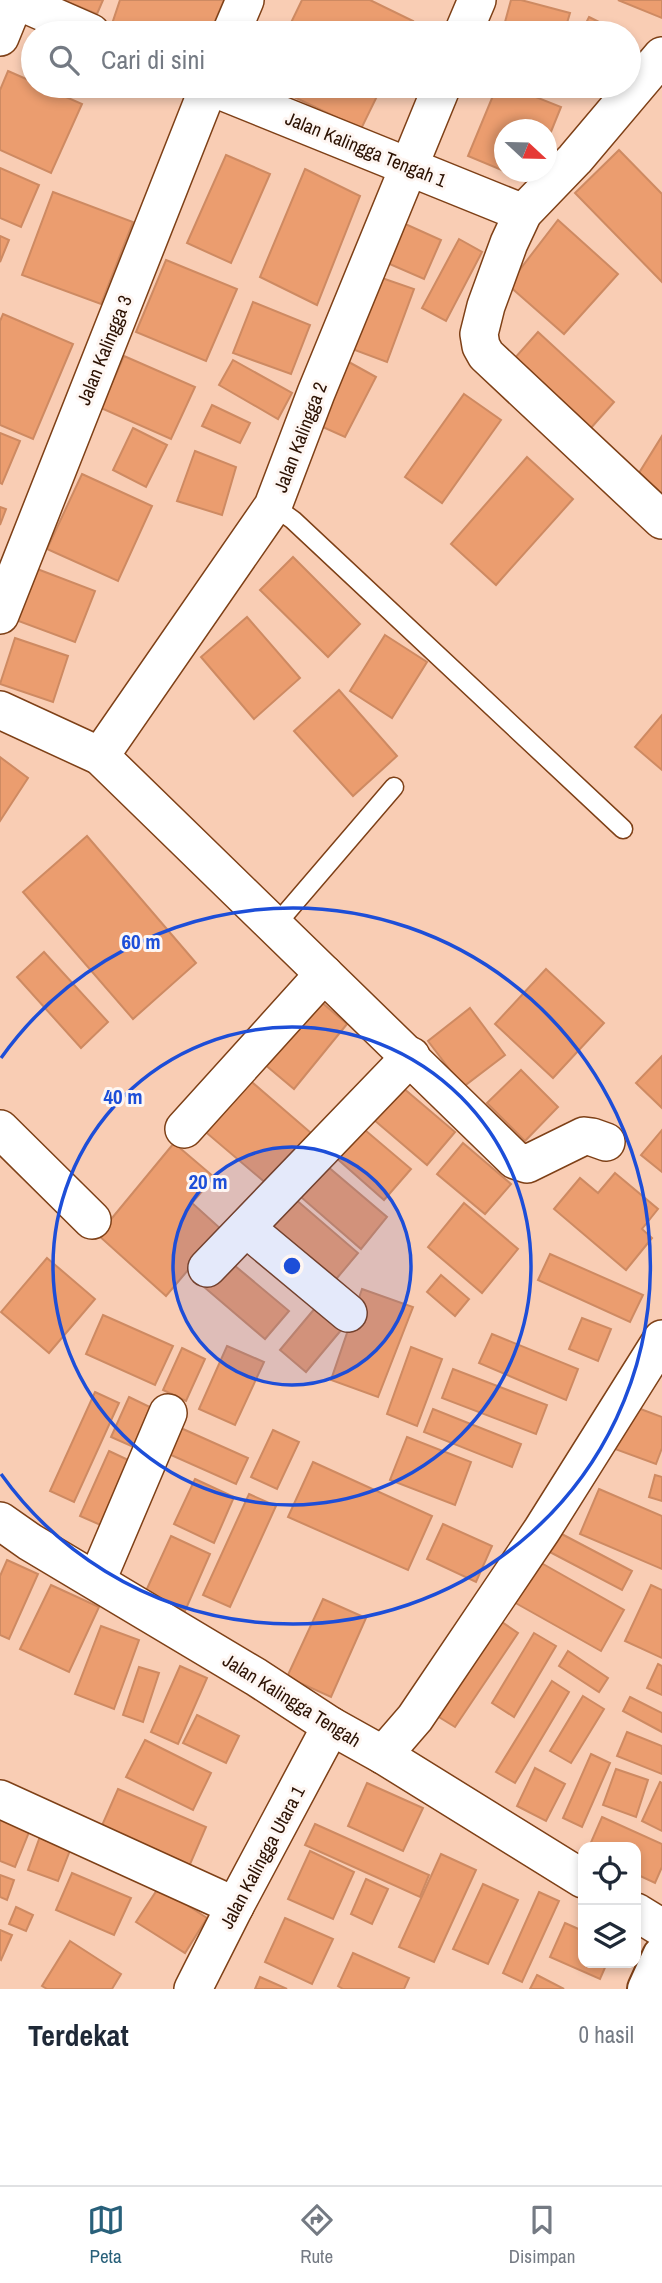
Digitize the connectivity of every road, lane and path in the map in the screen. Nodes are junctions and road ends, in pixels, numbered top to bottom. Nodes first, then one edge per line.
1 (16, 0) edge
2 (244, 0) edge
3 (477, 0) edge
4 (64, 21) edge
5 (236, 21) edge
6 (468, 21) edge
7 (0, 37) edge
8 (662, 57) edge
9 (641, 82) edge
10 (204, 98) edge
11 (239, 98) edge
12 (437, 98) edge
13 (627, 98) edge
14 (409, 166) junction
15 (523, 213) junction
16 (273, 506) junction
17 (662, 520) edge
18 (0, 615) edge
19 (0, 710) edge
20 (100, 756) junction
21 (394, 787) dead end
22 (623, 829) dead end
23 (274, 927) junction
24 (324, 974) junction
25 (411, 1056) junction
26 (0, 1129) edge
27 (184, 1129) dead end
28 (606, 1142) dead end
29 (92, 1220) dead end
30 (246, 1228) junction
31 (207, 1268) dead end
32 (348, 1313) dead end
33 (662, 1339) edge
34 (168, 1413) dead end
35 (0, 1521) edge
36 (97, 1580) junction
37 (331, 1726) junction
38 (383, 1755) junction
39 (0, 1799) edge
40 (578, 1877) edge
41 (235, 1906) junction
42 (641, 1915) edge
43 (662, 1928) edge
44 (662, 1956) edge
45 (193, 1989) edge
46 (647, 1989) edge

1 - 4 street
1 - 7 street
2 - 5 street
3 - 6 street
8 - 9 street
10 - 18 street, Jalan Kalingga 3
11 - 14 street, Jalan Kalingga Tengah 1
12 - 14 street, Jalan Kalingga 2
13 - 15 street
14 - 15 street, Jalan Kalingga Tengah 1
14 - 16 street, Jalan Kalingga 2
15 - 17 street
16 - 20 street, Jalan Kalingga 2
16 - 22 lane
19 - 20 street
20 - 23 street
21 - 23 lane
23 - 24 street
24 - 25 street
24 - 27 street
25 - 28 street
25 - 30 street
26 - 29 street
30 - 31 street
30 - 32 street
33 - 38 street
34 - 36 street
35 - 36 street, Jalan Kalingga Tengah
36 - 37 street, Jalan Kalingga Tengah
37 - 38 street, Jalan Kalingga Tengah
37 - 41 street, Jalan Kalingga Utara 1
38 - 40 street, Jalan Kalingga Tengah
39 - 41 street
41 - 45 street, Jalan Kalingga Utara 1
42 - 43 street
44 - 46 street

